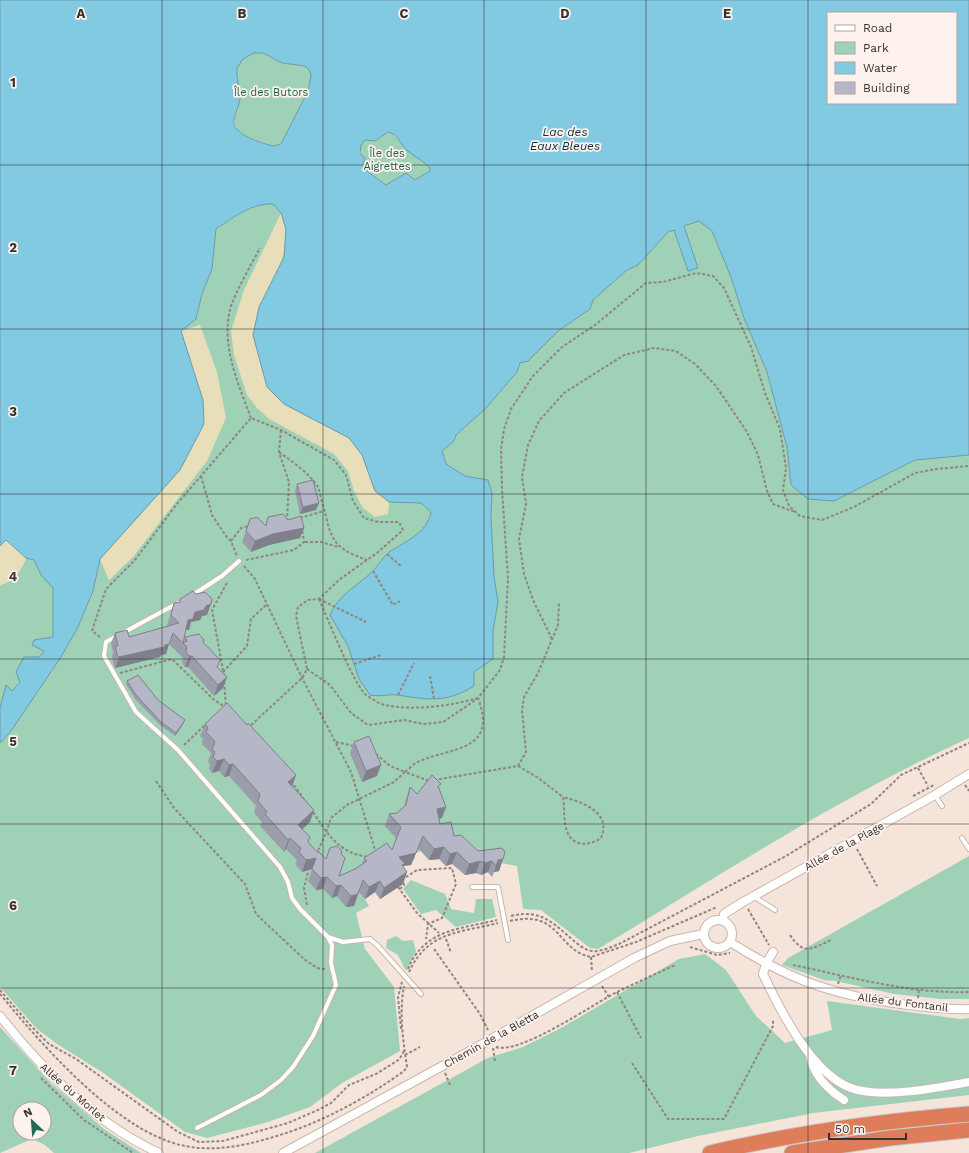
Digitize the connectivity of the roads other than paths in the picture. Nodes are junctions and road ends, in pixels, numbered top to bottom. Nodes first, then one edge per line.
1 (239, 561) road end
2 (969, 774) edge
3 (935, 795) junction
4 (942, 806) dead end
5 (962, 838) dead end
6 (969, 848) edge
7 (472, 887) dead end
8 (752, 896) junction
9 (775, 910) dead end
10 (723, 920) junction
11 (703, 934) junction
12 (328, 937) junction
13 (508, 940) dead end
14 (730, 942) junction
15 (773, 952) road end
16 (766, 964) junction
17 (421, 994) dead end
18 (969, 1009) edge
19 (0, 1016) edge
20 (810, 1055) junction
21 (969, 1082) edge
22 (844, 1100) dead end
23 (969, 1114) edge
24 (197, 1128) dead end
25 (969, 1130) edge
26 (158, 1153) edge
27 (282, 1153) edge
28 (710, 1153) edge
29 (792, 1153) edge

1 - 12 lane
2 - 3 street, Allée de la Plage
3 - 4 lane
3 - 8 street, Allée de la Plage
5 - 6 lane
7 - 13 lane
8 - 9 lane
8 - 10 street, Allée de la Plage
10 - 11 street
10 - 14 street
11 - 14 street
11 - 27 street, Chemin de la Bletta
12 - 17 lane
12 - 24 lane
14 - 16 street, Allée du Fontanil
15 - 16 street
16 - 18 street, Allée du Fontanil
16 - 20 street
19 - 26 street, Allée du Morlet
20 - 21 street
20 - 22 street
23 - 28 highway
25 - 29 highway

